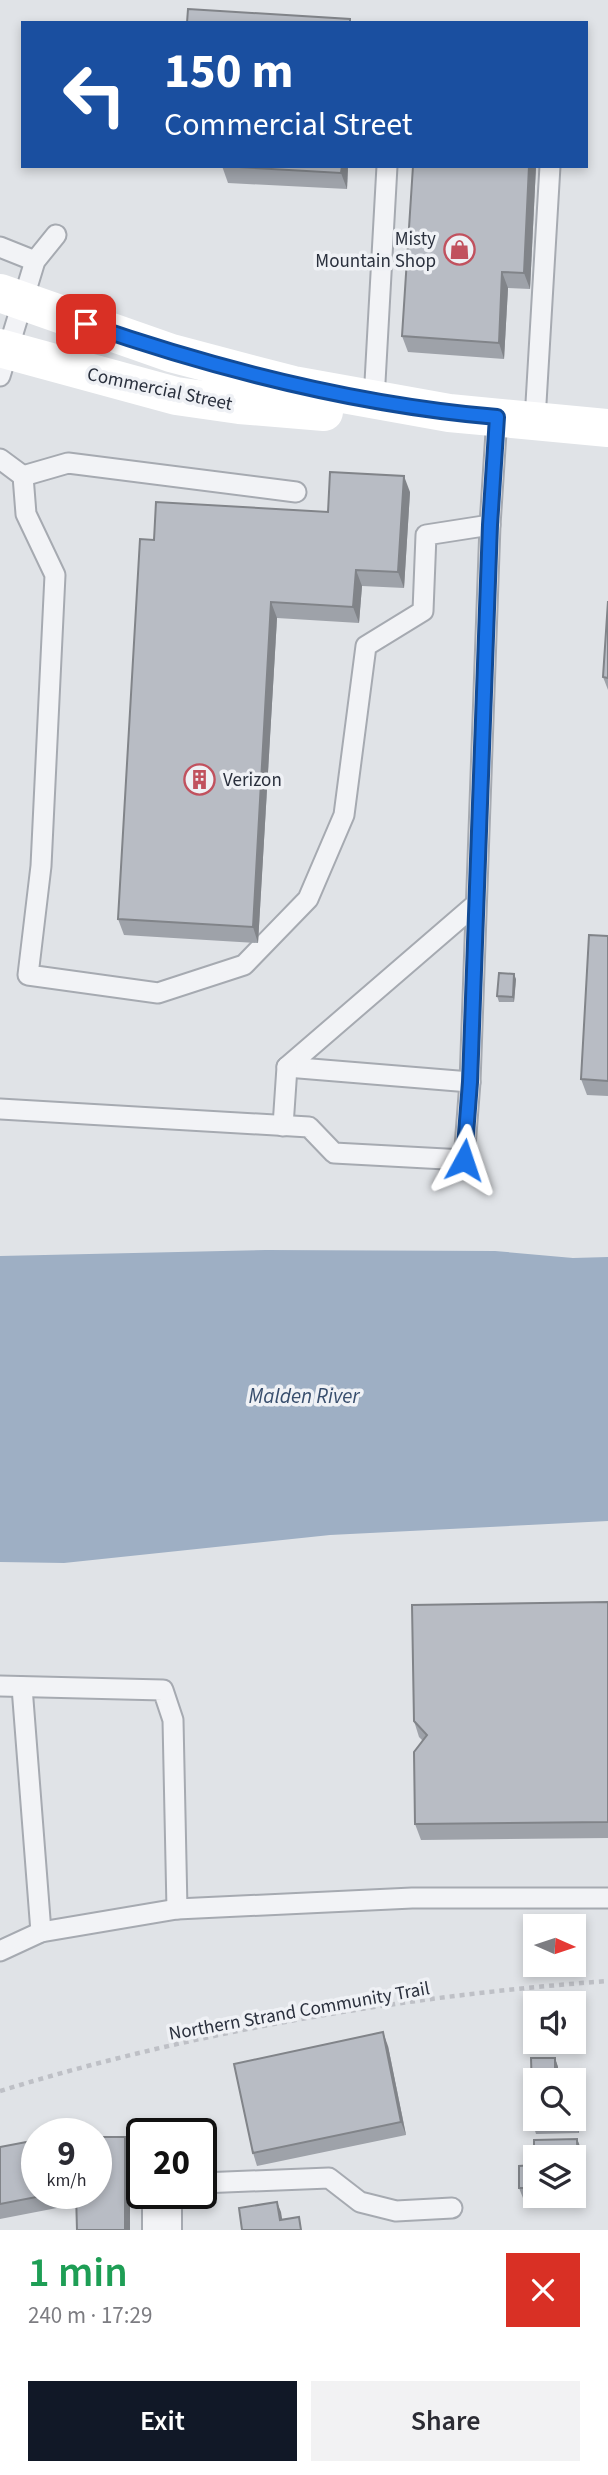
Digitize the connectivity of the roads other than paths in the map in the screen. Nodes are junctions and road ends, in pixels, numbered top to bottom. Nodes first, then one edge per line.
1 (387, 168) edge
2 (550, 168) edge
3 (57, 235) dead end
4 (0, 247) edge
5 (35, 261) junction
6 (11, 297) edge
7 (3, 358) edge
8 (374, 400) junction
9 (449, 413) junction
10 (497, 417) junction
11 (535, 420) junction
12 (608, 428) edge
13 (0, 459) edge
14 (23, 476) junction
15 (296, 492) dead end
16 (490, 525) junction
17 (476, 904) junction
18 (287, 1067) junction
19 (470, 1082) junction
20 (0, 1109) edge
21 (283, 1126) junction
22 (0, 1686) edge
23 (22, 1687) junction
24 (608, 1898) edge
25 (177, 1909) junction
26 (41, 1932) junction
27 (0, 1951) edge
28 (217, 2182) edge
29 (452, 2208) dead end
30 (162, 2209) edge
31 (162, 2230) edge

1 - 8 lane
2 - 11 lane
3 - 5 lane
4 - 5 lane
5 - 6 lane
6 - 7 lane
6 - 8 main road, Commercial Street
7 - 9 main road, Commercial Street
8 - 9 main road, Commercial Street
9 - 10 main road, Commercial Street
10 - 11 main road, Commercial Street
10 - 16 lane
11 - 12 main road, Commercial Street
13 - 14 lane
14 - 15 lane
14 - 16 lane
16 - 17 lane
17 - 18 lane
17 - 19 lane
18 - 19 lane
18 - 21 lane
19 - 21 lane
20 - 21 lane
22 - 23 lane
23 - 25 lane
23 - 26 lane
24 - 25 lane
25 - 26 lane
26 - 27 lane
28 - 29 lane
30 - 31 street

